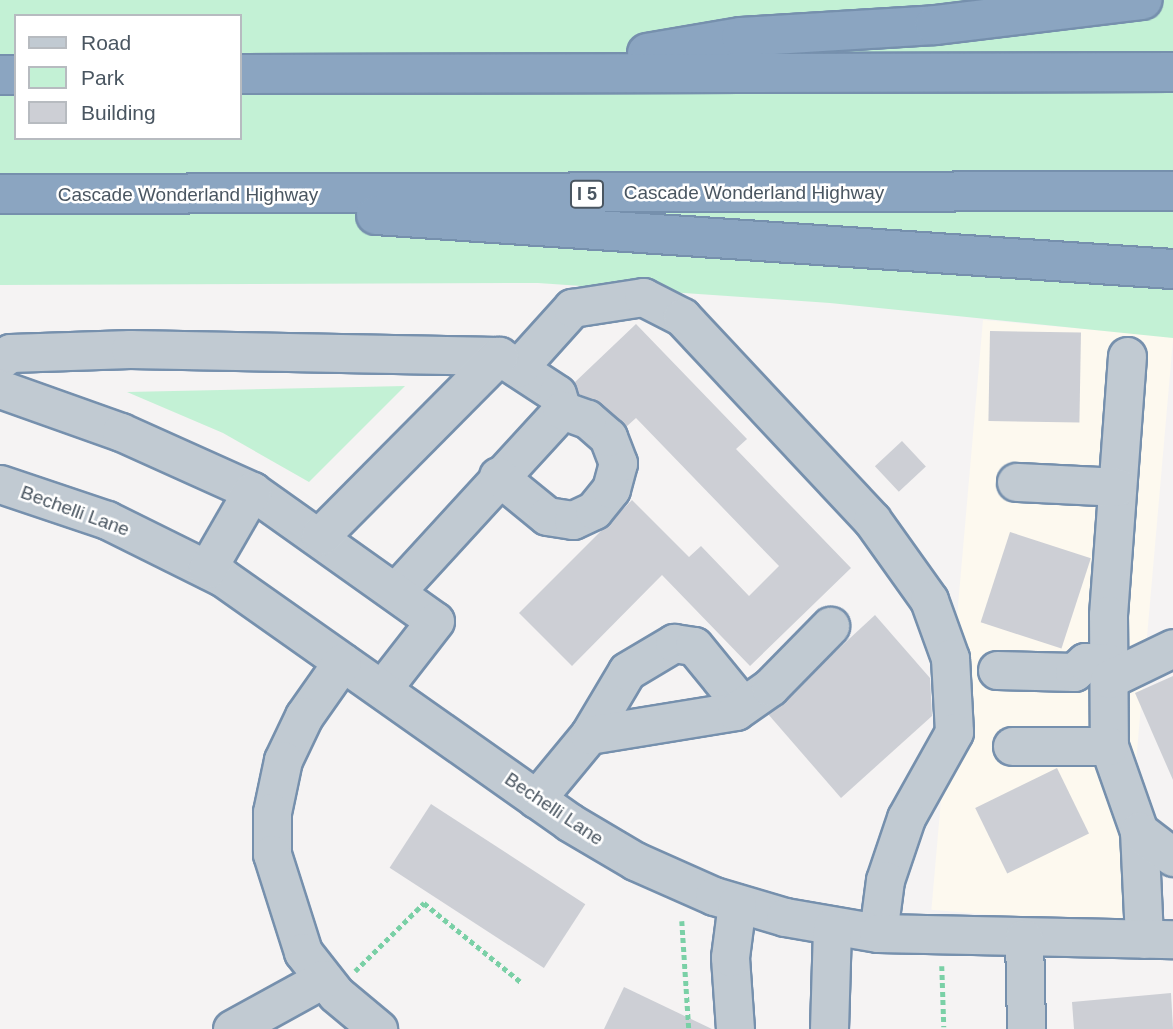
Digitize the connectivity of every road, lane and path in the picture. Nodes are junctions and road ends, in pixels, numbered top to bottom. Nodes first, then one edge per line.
1 (1143, 0) edge
2 (1173, 72) edge
3 (522, 74) junction
4 (242, 75) edge
5 (1173, 191) edge
6 (0, 194) edge
7 (218, 195) junction
8 (1173, 269) edge
9 (1127, 356) dead end
10 (0, 360) edge
11 (509, 362) junction
12 (0, 389) edge
13 (562, 410) junction
14 (499, 476) junction
15 (1016, 482) dead end
16 (0, 484) edge
17 (1117, 486) junction
18 (253, 491) junction
19 (320, 536) junction
20 (207, 569) junction
21 (396, 591) junction
22 (830, 626) dead end
23 (1173, 648) edge
24 (342, 662) junction
25 (998, 670) dead end
26 (1109, 671) junction
27 (382, 689) junction
28 (743, 706) junction
29 (589, 735) junction
30 (1012, 746) dead end
31 (1109, 746) junction
32 (536, 799) junction
33 (1139, 831) junction
34 (1173, 857) edge
35 (737, 903) junction
36 (682, 921) dead end
37 (832, 927) junction
38 (878, 933) junction
39 (1024, 937) junction
40 (1159, 939) edge
41 (364, 961) dead end
42 (942, 965) dead end
43 (323, 979) junction
44 (522, 983) dead end
45 (944, 1027) dead end
46 (232, 1029) edge
47 (378, 1029) edge
48 (689, 1029) edge
49 (735, 1029) edge
50 (829, 1029) edge
51 (1026, 1029) edge

1 - 3 highway
2 - 3 highway
3 - 4 highway
5 - 7 highway, Cascade Wonderland Highway / I 5
6 - 7 highway, Cascade Wonderland Highway / I 5
7 - 8 highway
9 - 17 street
10 - 11 street
11 - 13 street
11 - 19 street
11 - 38 street
12 - 18 street
13 - 14 street
13 - 14 street
14 - 21 street
15 - 17 street
16 - 20 street, Bechelli Lane
17 - 26 street
18 - 19 street
18 - 20 street
19 - 21 street
20 - 24 street, Bechelli Lane
21 - 27 street
22 - 28 street
23 - 26 street
24 - 27 street, Bechelli Lane
24 - 43 street
25 - 26 street
26 - 31 street
27 - 32 street, Bechelli Lane
28 - 29 street
28 - 29 street
29 - 32 street
30 - 31 street
31 - 33 street
32 - 35 street, Bechelli Lane
33 - 34 street
33 - 40 street
35 - 37 street, Bechelli Lane
35 - 49 street
36 - 48 path
37 - 38 street, Bechelli Lane
37 - 50 street
38 - 39 street, Bechelli Lane
39 - 40 street, Bechelli Lane
39 - 51 street
41 - 44 path
42 - 45 path
43 - 46 street
43 - 47 street

